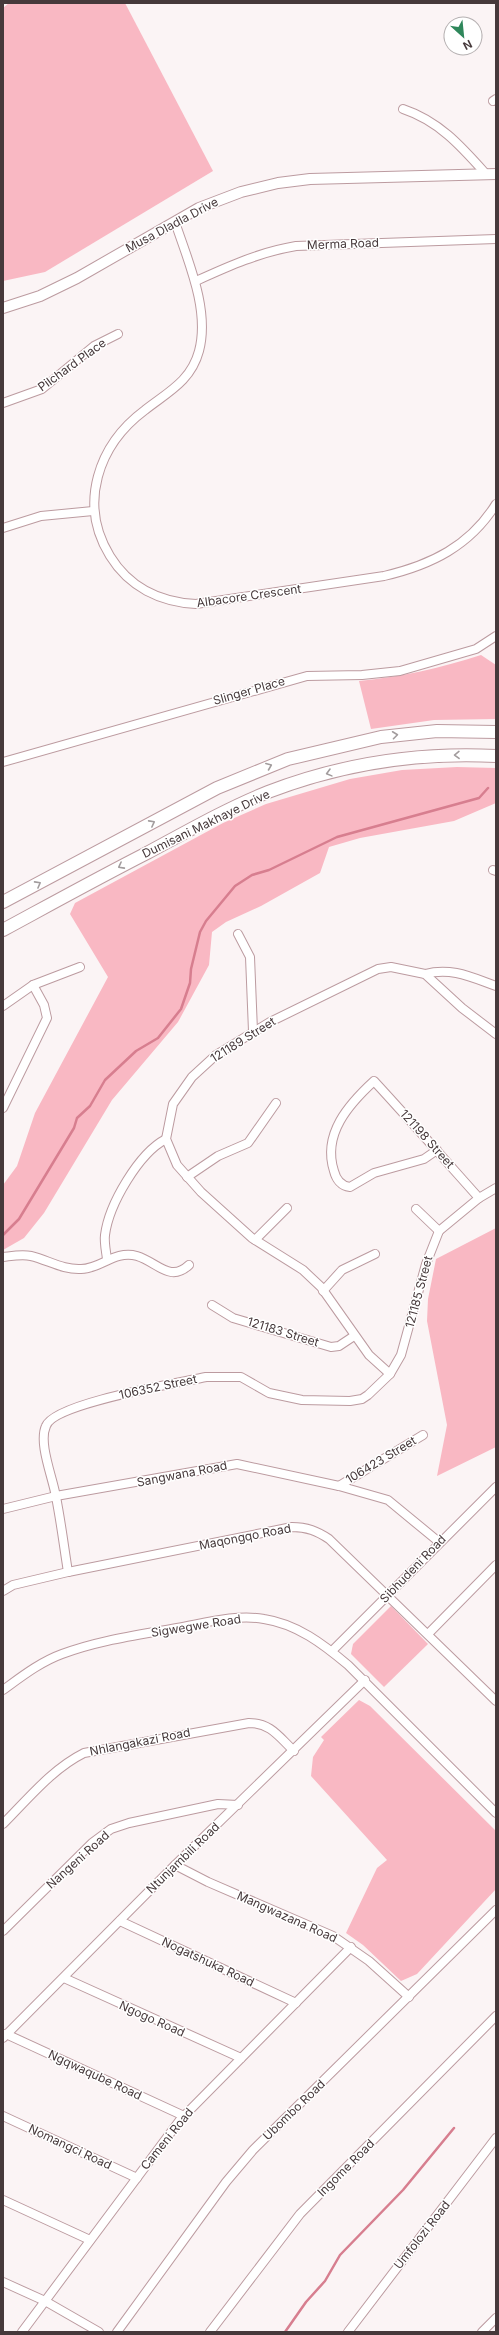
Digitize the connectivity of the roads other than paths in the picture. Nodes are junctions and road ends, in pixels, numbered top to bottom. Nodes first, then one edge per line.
1 (403, 109) dead end
2 (491, 174) edge
3 (175, 222) junction
4 (496, 239) edge
5 (196, 281) junction
6 (3, 308) edge
7 (118, 334) dead end
8 (3, 403) edge
9 (496, 504) edge
10 (93, 511) junction
11 (3, 528) edge
12 (496, 636) edge
13 (496, 732) edge
14 (496, 756) edge
15 (3, 762) edge
16 (3, 902) edge
17 (3, 930) edge
18 (238, 934) dead end
19 (80, 967) dead end
20 (425, 974) junction
21 (33, 985) junction
22 (496, 986) edge
23 (3, 1006) edge
24 (253, 1031) junction
25 (496, 1034) edge
26 (276, 1103) dead end
27 (3, 1108) edge
28 (166, 1139) junction
29 (437, 1150) junction
30 (187, 1177) junction
31 (496, 1188) edge
32 (479, 1198) junction
33 (287, 1208) dead end
34 (416, 1209) dead end
35 (439, 1231) junction
36 (255, 1240) junction
37 (375, 1254) dead end
38 (3, 1257) edge
39 (107, 1259) junction
40 (189, 1265) dead end
41 (323, 1291) junction
42 (212, 1305) dead end
43 (354, 1336) junction
44 (401, 1354) joint
45 (390, 1374) junction
46 (423, 1435) dead end
47 (339, 1486) junction
48 (496, 1487) edge
49 (56, 1496) junction
50 (3, 1509) edge
51 (440, 1542) junction
52 (496, 1565) edge
53 (68, 1572) junction
54 (3, 1591) edge
55 (387, 1596) junction
56 (428, 1634) junction
57 (332, 1651) junction
58 (365, 1680) junction
59 (3, 1690) edge
60 (495, 1699) edge
61 (294, 1751) junction
62 (238, 1805) junction
63 (496, 1813) edge
64 (3, 1824) edge
65 (175, 1865) junction
66 (496, 1910) edge
67 (120, 1921) junction
68 (3, 1931) edge
69 (351, 1948) junction
70 (64, 1978) junction
71 (409, 1997) junction
72 (296, 2003) junction
73 (496, 2016) edge
74 (5, 2036) edge
75 (241, 2058) junction
76 (3, 2116) edge
77 (184, 2116) junction
78 (496, 2138) edge
79 (137, 2178) junction
80 (3, 2200) edge
81 (90, 2240) junction
82 (3, 2282) edge
83 (45, 2301) junction
84 (496, 2318) edge
85 (215, 2330) edge
86 (22, 2332) edge
87 (99, 2332) edge
88 (117, 2332) edge
89 (348, 2332) edge
90 (482, 2332) edge

1 - 2 street
2 - 3 street, Musa Dladla Drive
3 - 5 street, Albacore Crescent
3 - 6 street, Musa Dladla Drive
4 - 5 street, Merma Road
5 - 10 street, Albacore Crescent
7 - 8 street, Pilchard Place
9 - 10 street, Albacore Crescent
10 - 11 street
12 - 15 street, Slinger Place
16 -> 13 main road, Dumisani Makhaye Drive
14 -> 17 main road, Dumisani Makhaye Drive
18 - 24 street
19 - 21 street
20 - 22 street
20 - 24 street, 121189 Street
20 - 25 street
21 - 23 street
21 - 27 street
24 - 28 street, 121189 Street
26 - 30 street
28 - 30 street
28 - 39 street
29 - 29 street, 121198 Street
29 - 32 street, 121198 Street
30 - 36 street
31 - 32 street
32 - 35 street
33 - 36 street
34 - 35 street
35 - 44 street, 121185 Street
36 - 41 street
37 - 41 street
38 - 39 street
39 - 40 street
41 - 43 street
42 - 43 street, 121183 Street
43 - 45 street
44 - 45 street, 106352 Street
45 - 49 street, 106352 Street
46 - 47 street, 106423 Street
47 - 49 street, Sangwana Road
47 - 51 street, Sangwana Road
48 - 51 street, Sibhudeni Road
49 - 50 street, Sangwana Road
49 - 53 street, 106352 Street
51 - 55 street, Sibhudeni Road
52 - 56 street
53 - 54 street, Maqongqo Road
53 - 55 street, Maqongqo Road
55 - 56 street, Maqongqo Road
55 - 57 street, Sibhudeni Road
56 - 60 street, Maqongqo Road
57 - 58 street, Sigwegwe Road
57 - 59 street, Sigwegwe Road
58 - 61 street, Ntunjambili Road
58 - 63 street, Sigwegwe Road
61 - 62 street, Ntunjambili Road
61 - 64 street, Nhlangakazi Road
62 - 65 street, Ntunjambili Road
62 - 68 street, Nangeni Road
65 - 67 street, Ntunjambili Road
65 - 69 street, Mangwazana Road
66 - 71 street, Ubombo Road
67 - 70 street, Ntunjambili Road
67 - 72 street, Nogatshuka Road
69 - 71 street, Mangwazana Road
69 - 72 street, Cameni Road
70 - 74 street, Ntunjambili Road
70 - 75 street, Ngogo Road
71 - 88 street, Ubombo Road
72 - 75 street, Cameni Road
73 - 85 street, Ingome Road
74 - 77 street, Ngqwaqube Road
75 - 77 street, Cameni Road
76 - 79 street, Nomangci Road
77 - 79 street, Cameni Road
78 - 89 street, Umfolozi Road
79 - 81 street, Cameni Road
80 - 81 street
81 - 83 street, Cameni Road
82 - 83 street
83 - 86 street, Cameni Road
83 - 87 street
84 - 90 street

